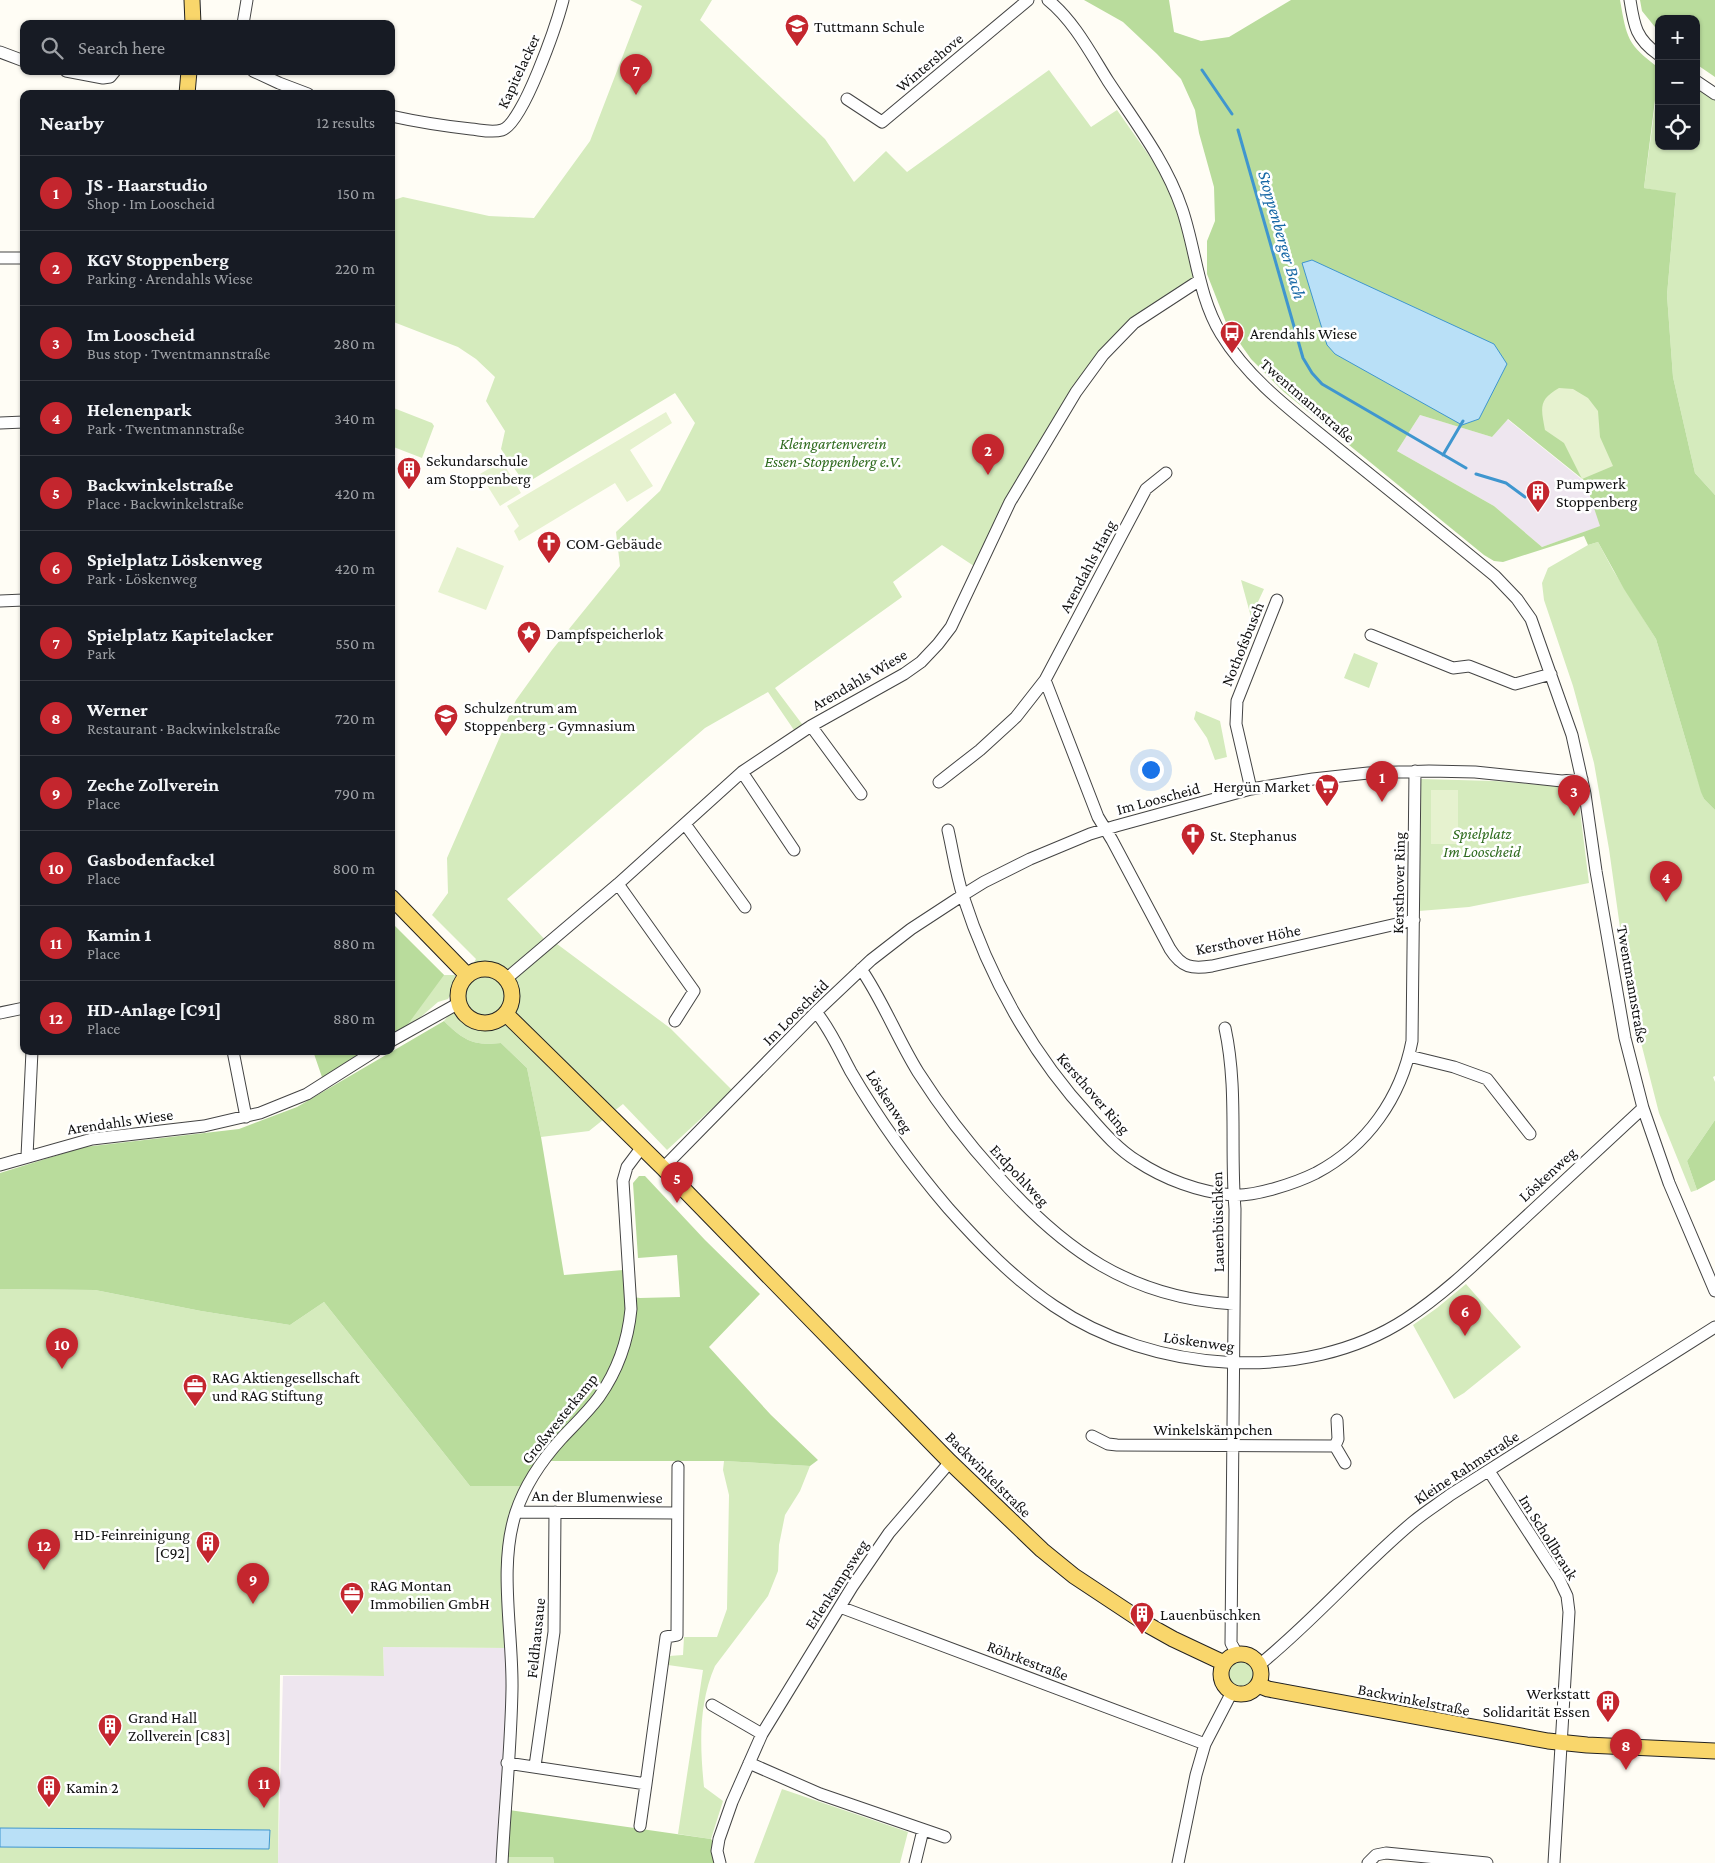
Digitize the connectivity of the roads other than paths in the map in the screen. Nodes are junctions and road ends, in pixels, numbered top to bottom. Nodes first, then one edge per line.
1 (192, 0) edge
2 (247, 0) edge
3 (562, 0) edge
4 (1028, 0) edge
5 (1630, 0) edge
6 (1057, 3) edge
7 (193, 20) edge
8 (244, 20) edge
9 (1655, 51) edge
10 (0, 52) edge
11 (20, 60) edge
12 (87, 75) edge
13 (112, 75) edge
14 (189, 75) edge
15 (262, 75) edge
16 (1700, 84) edge
17 (187, 90) edge
18 (297, 90) edge
19 (1715, 94) edge
20 (847, 99) dead end
21 (395, 117) edge
22 (0, 258) edge
23 (20, 258) edge
24 (1200, 280) junction
25 (20, 422) edge
26 (0, 423) edge
27 (1166, 473) dead end
28 (20, 600) edge
29 (1277, 600) dead end
30 (0, 601) edge
31 (1371, 635) dead end
32 (1551, 674) junction
33 (1045, 680) junction
34 (810, 726) junction
35 (1414, 771) junction
36 (742, 772) junction
37 (1582, 779) junction
38 (939, 782) dead end
39 (1251, 789) junction
40 (861, 794) dead end
41 (685, 824) junction
42 (1105, 829) junction
43 (948, 830) dead end
44 (794, 850) dead end
45 (618, 884) junction
46 (963, 894) junction
47 (395, 901) edge
48 (746, 907) dead end
49 (1414, 920) junction
50 (861, 969) junction
51 (467, 975) junction
52 (506, 979) junction
53 (458, 1003) junction
54 (20, 1009) edge
55 (816, 1012) junction
56 (0, 1013) edge
57 (506, 1014) junction
58 (675, 1021) dead end
59 (1225, 1028) dead end
60 (395, 1039) edge
61 (32, 1055) edge
62 (234, 1055) edge
63 (368, 1055) edge
64 (1409, 1056) junction
65 (1643, 1108) junction
66 (246, 1117) junction
67 (1530, 1134) dead end
68 (642, 1147) junction
69 (28, 1156) junction
70 (0, 1165) edge
71 (663, 1168) junction
72 (1234, 1195) junction
73 (1715, 1291) edge
74 (1234, 1304) junction
75 (1715, 1327) edge
76 (1234, 1363) junction
77 (1337, 1420) dead end
78 (1092, 1436) dead end
79 (1232, 1445) junction
80 (1335, 1446) junction
81 (950, 1462) junction
82 (1345, 1464) dead end
83 (678, 1468) dead end
84 (1489, 1471) junction
85 (516, 1512) junction
86 (555, 1512) junction
87 (676, 1514) junction
88 (840, 1607) junction
89 (1238, 1654) junction
90 (1224, 1663) junction
91 (1259, 1665) junction
92 (1258, 1685) junction
93 (1232, 1692) junction
94 (712, 1705) dead end
95 (762, 1734) junction
96 (1561, 1743) junction
97 (1205, 1744) junction
98 (1715, 1751) edge
99 (507, 1763) junction
100 (749, 1763) junction
101 (535, 1766) junction
102 (646, 1784) junction
103 (640, 1826) dead end
104 (923, 1830) junction
105 (945, 1837) dead end
106 (502, 1863) edge
107 (720, 1863) edge
108 (915, 1863) edge
109 (1178, 1863) edge
110 (1368, 1863) edge
111 (1488, 1863) edge
112 (1554, 1863) edge

1 - 7 main road
2 - 8 street
3 - 21 street, Kapitelacker
4 - 20 street, Wintershove
5 - 9 street
6 - 24 street, Twentmannstraße
10 - 11 street
12 - 13 street
14 - 17 main road
15 - 18 street
16 - 19 street
22 - 23 street
24 - 32 street, Twentmannstraße
24 - 34 street, Arendahls Wiese
25 - 26 street
27 - 33 street, Arendahls Hang
28 - 30 street
29 - 39 street, Nothofsbusch
31 - 32 street
32 - 37 street, Twentmannstraße
33 - 38 street, Arendahls Hang
33 - 42 street
34 - 36 street, Arendahls Wiese
34 - 40 street, Arendahls Wiese
35 - 37 street, Im Looscheid
35 - 39 street, Im Looscheid
35 - 49 street, Kersthover Ring
36 - 41 street, Arendahls Wiese
36 - 44 street
37 - 65 street, Twentmannstraße
39 - 42 street, Im Looscheid
41 - 45 street, Arendahls Wiese
41 - 48 street
42 - 46 street, Im Looscheid
42 - 49 street, Kersthover Höhe
43 - 46 street
45 - 52 street, Arendahls Wiese
45 - 58 street
46 - 50 street, Im Looscheid
46 - 72 street, Kersthover Ring
47 - 51 main road
49 - 64 street, Kersthover Ring
50 - 55 street, Im Looscheid
50 - 74 street, Erdpohlweg
51 - 52 main road
51 - 53 main road
52 - 57 main road
53 - 57 main road
53 - 60 street
54 - 56 street
55 - 71 street, Im Looscheid
55 - 76 street, Löskenweg
57 - 68 main road, Backwinkelstraße
59 - 72 street, Lauenbüschken
61 - 69 street
62 - 66 street
63 - 66 street, Arendahls Wiese
64 - 67 street
64 - 72 street, Kersthover Ring
65 - 73 street, Twentmannstraße
65 - 76 street, Löskenweg
66 - 69 street, Arendahls Wiese
68 - 71 main road, Backwinkelstraße
68 - 85 street, Großwesterkamp
69 - 70 street, Arendahls Wiese
71 - 81 main road, Backwinkelstraße
72 - 74 street, Lauenbüschken
74 - 76 street, Lauenbüschken
75 - 84 street, Kleine Rahmstraße
76 - 79 street, Lauenbüschken
77 - 80 street
78 - 79 street, Winkelskämpchen
79 - 80 street, Winkelskämpchen
79 - 89 street, Lauenbüschken
80 - 82 street
81 - 88 street, Erlenkampsweg
81 - 90 main road, Backwinkelstraße
83 - 87 street, An der Blumenwiese
84 - 91 street, Kleine Rahmstraße
84 - 96 street, Im Schollbrauk
85 - 86 street, An der Blumenwiese
85 - 99 street, Großwesterkamp
86 - 87 street, An der Blumenwiese
86 - 101 street, Feldhausaue
87 - 102 street, An der Blumenwiese
88 - 95 street, Erlenkampsweg
88 - 97 street, Röhrkestraße
89 - 90 main road
89 - 91 main road
90 - 93 main road
91 - 92 main road
92 - 93 main road
92 - 96 main road, Backwinkelstraße
93 - 97 street
94 - 95 street
95 - 100 street, Erlenkampsweg
96 - 98 main road, Backwinkelstraße
96 - 112 street, Im Schollbrauk
97 - 109 street
99 - 101 street
99 - 106 street, Großwesterkamp
100 - 104 street
100 - 107 street, Erlenkampsweg
101 - 102 street
102 - 103 street, An der Blumenwiese
104 - 105 street
104 - 108 street
110 - 111 street

